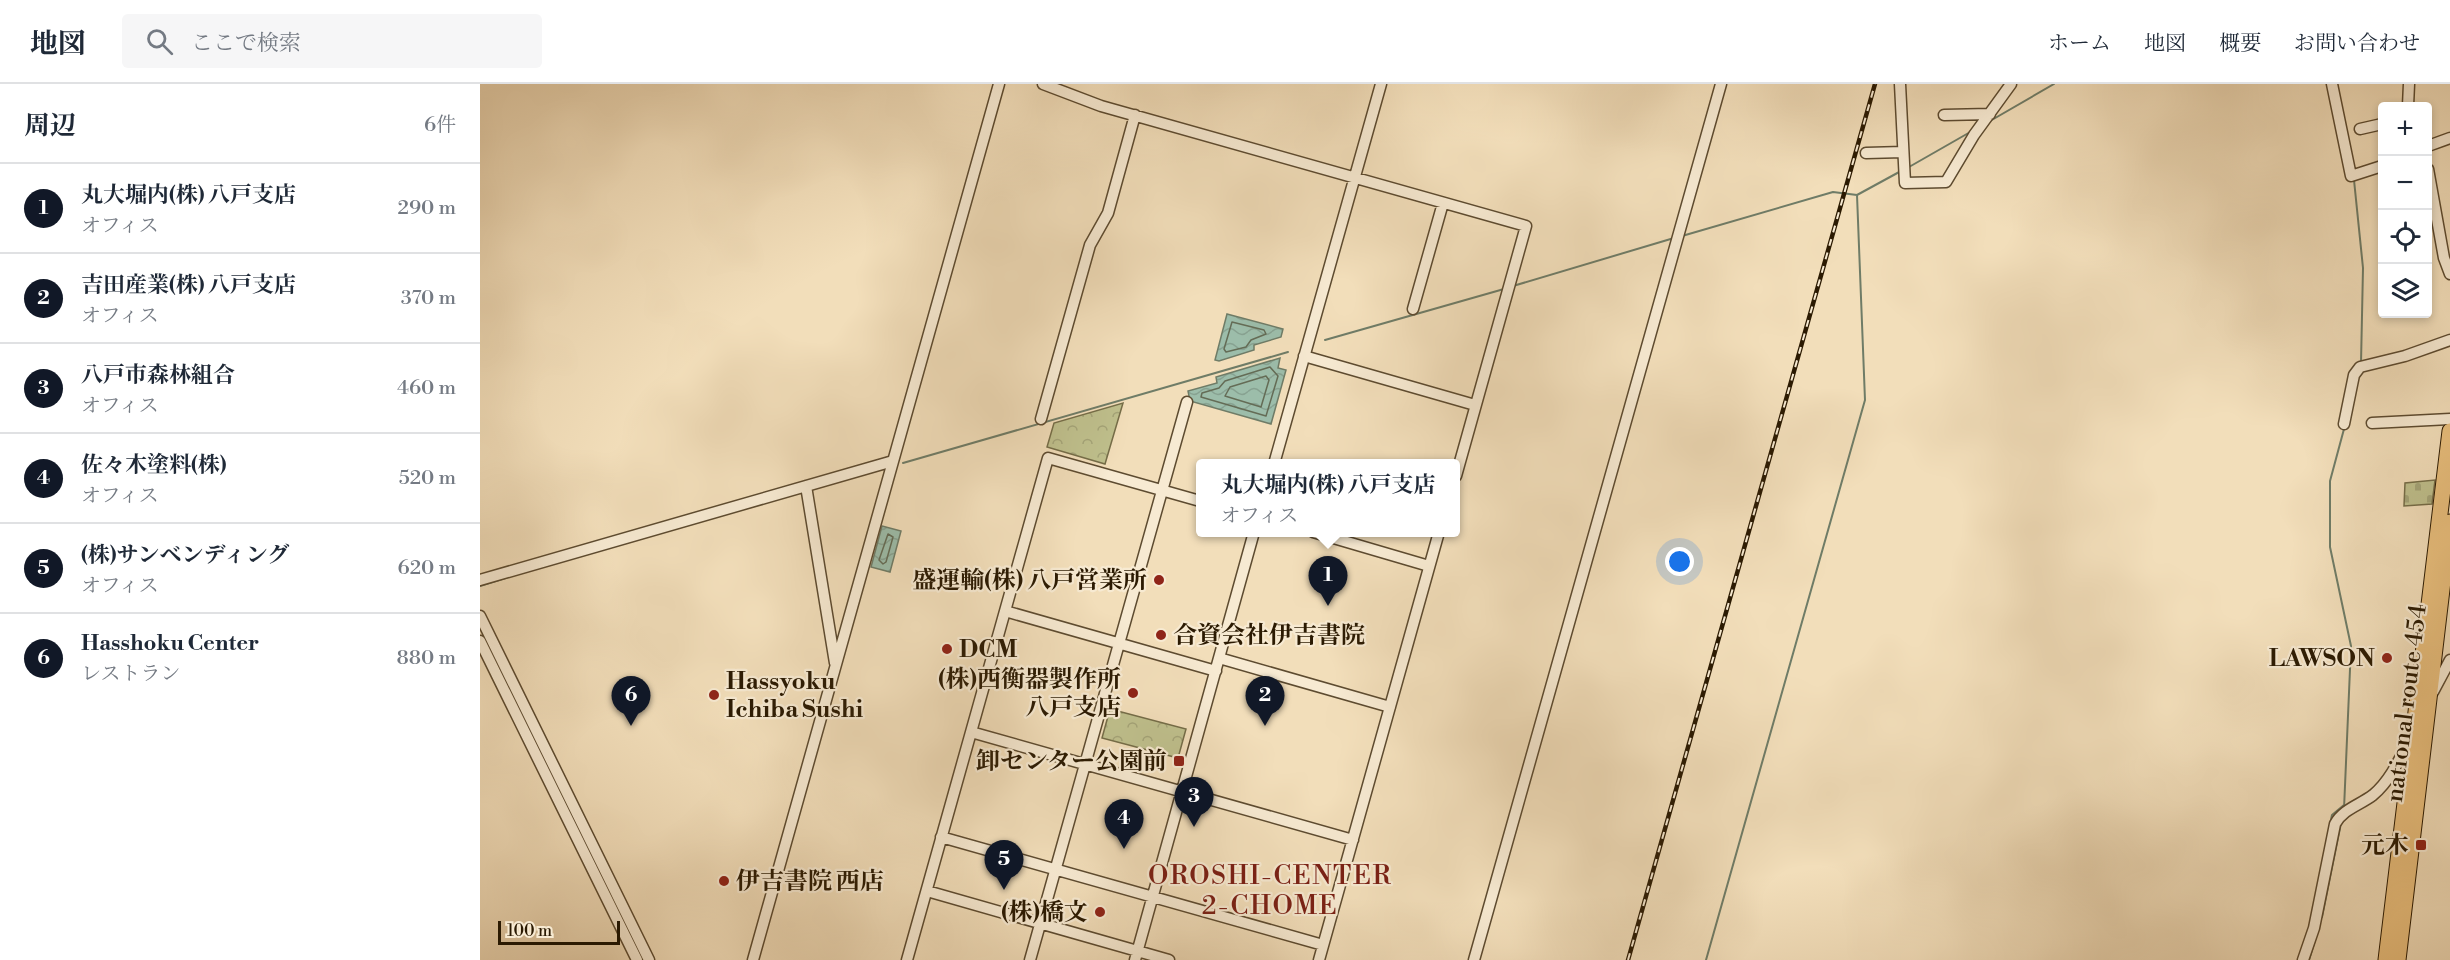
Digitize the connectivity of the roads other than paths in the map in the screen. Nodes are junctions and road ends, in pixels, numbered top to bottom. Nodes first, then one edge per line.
1 (999, 84) edge
2 (1043, 84) edge
3 (1381, 84) edge
4 (1721, 84) edge
5 (1900, 84) edge
6 (2011, 84) edge
7 (2332, 84) edge
8 (2409, 84) edge
9 (2408, 102) edge
10 (1990, 114) junction
11 (1135, 115) junction
12 (1944, 115) dead end
13 (2378, 125) edge
14 (2360, 129) dead end
15 (2450, 138) edge
16 (2432, 144) edge
17 (1903, 152) junction
18 (1866, 153) dead end
19 (2378, 167) edge
20 (1354, 177) junction
21 (2432, 196) edge
22 (1443, 203) junction
23 (2450, 274) edge
24 (1413, 309) dead end
25 (2450, 340) edge
26 (1304, 356) junction
27 (1186, 402) dead end
28 (1475, 405) junction
29 (1041, 419) dead end
30 (2450, 419) edge
31 (2372, 423) dead end
32 (2344, 424) dead end
33 (2450, 431) edge
34 (1275, 459) edge
35 (1460, 459) edge
36 (893, 461) junction
37 (806, 486) junction
38 (1161, 490) junction
39 (1196, 500) edge
40 (2450, 522) edge
41 (1253, 537) edge
42 (1330, 537) edge
43 (1438, 537) edge
44 (1429, 566) junction
45 (480, 580) edge
46 (1005, 611) junction
47 (480, 616) edge
48 (480, 641) edge
49 (1119, 643) junction
50 (1219, 658) junction
51 (2450, 660) edge
52 (836, 666) junction
53 (1216, 671) junction
54 (2429, 699) junction
55 (1390, 707) junction
56 (2415, 730) junction
57 (971, 732) junction
58 (1084, 763) junction
59 (1182, 791) junction
60 (941, 837) junction
61 (1353, 840) junction
62 (1055, 868) junction
63 (927, 891) junction
64 (1153, 895) junction
65 (1040, 924) junction
66 (1323, 945) junction
67 (1136, 956) edge
68 (637, 960) edge
69 (649, 960) edge
70 (753, 960) edge
71 (907, 960) edge
72 (1030, 960) edge
73 (1169, 960) edge
74 (1319, 960) edge
75 (1474, 960) edge
76 (2303, 960) edge
77 (2386, 960) edge
78 (2398, 960) edge

1 - 36 street
2 - 11 street
3 - 20 street
4 - 75 street
5 - 17 street
6 - 10 street
7 - 19 street
8 - 9 street
10 - 12 street
10 - 17 street
11 - 20 street
11 - 29 street
13 - 14 street
15 - 16 street
17 - 18 street
20 - 22 street
20 - 26 street
21 - 23 street
22 - 24 street
22 - 28 street
25 - 32 street
26 - 28 street
26 - 34 street
27 - 38 street
28 - 35 street
30 - 31 street
33 - 56 highway, national route 454
36 - 37 street
36 - 52 street
37 - 45 street
37 - 52 street
38 - 39 street
38 - 46 street
38 - 49 street
40 - 54 highway, national route 454
41 - 50 street
42 - 44 street
43 - 44 street
44 - 55 street
46 - 49 street
46 - 57 street
47 - 69 street
48 - 68 street
49 - 53 street
49 - 58 street
50 - 53 street
50 - 55 street
51 - 54 street
52 - 70 street
53 - 59 street
54 - 56 street
54 - 78 highway, national route 454
55 - 61 street
56 - 76 street
56 - 77 highway, national route 454
57 - 58 street
57 - 60 street
58 - 59 street
58 - 62 street
59 - 61 street
59 - 64 street
60 - 62 street
60 - 63 street
61 - 66 street
62 - 64 street
62 - 65 street
63 - 65 street
63 - 71 street
64 - 66 street
64 - 67 street
65 - 67 street
65 - 72 street
66 - 74 street
67 - 73 street

